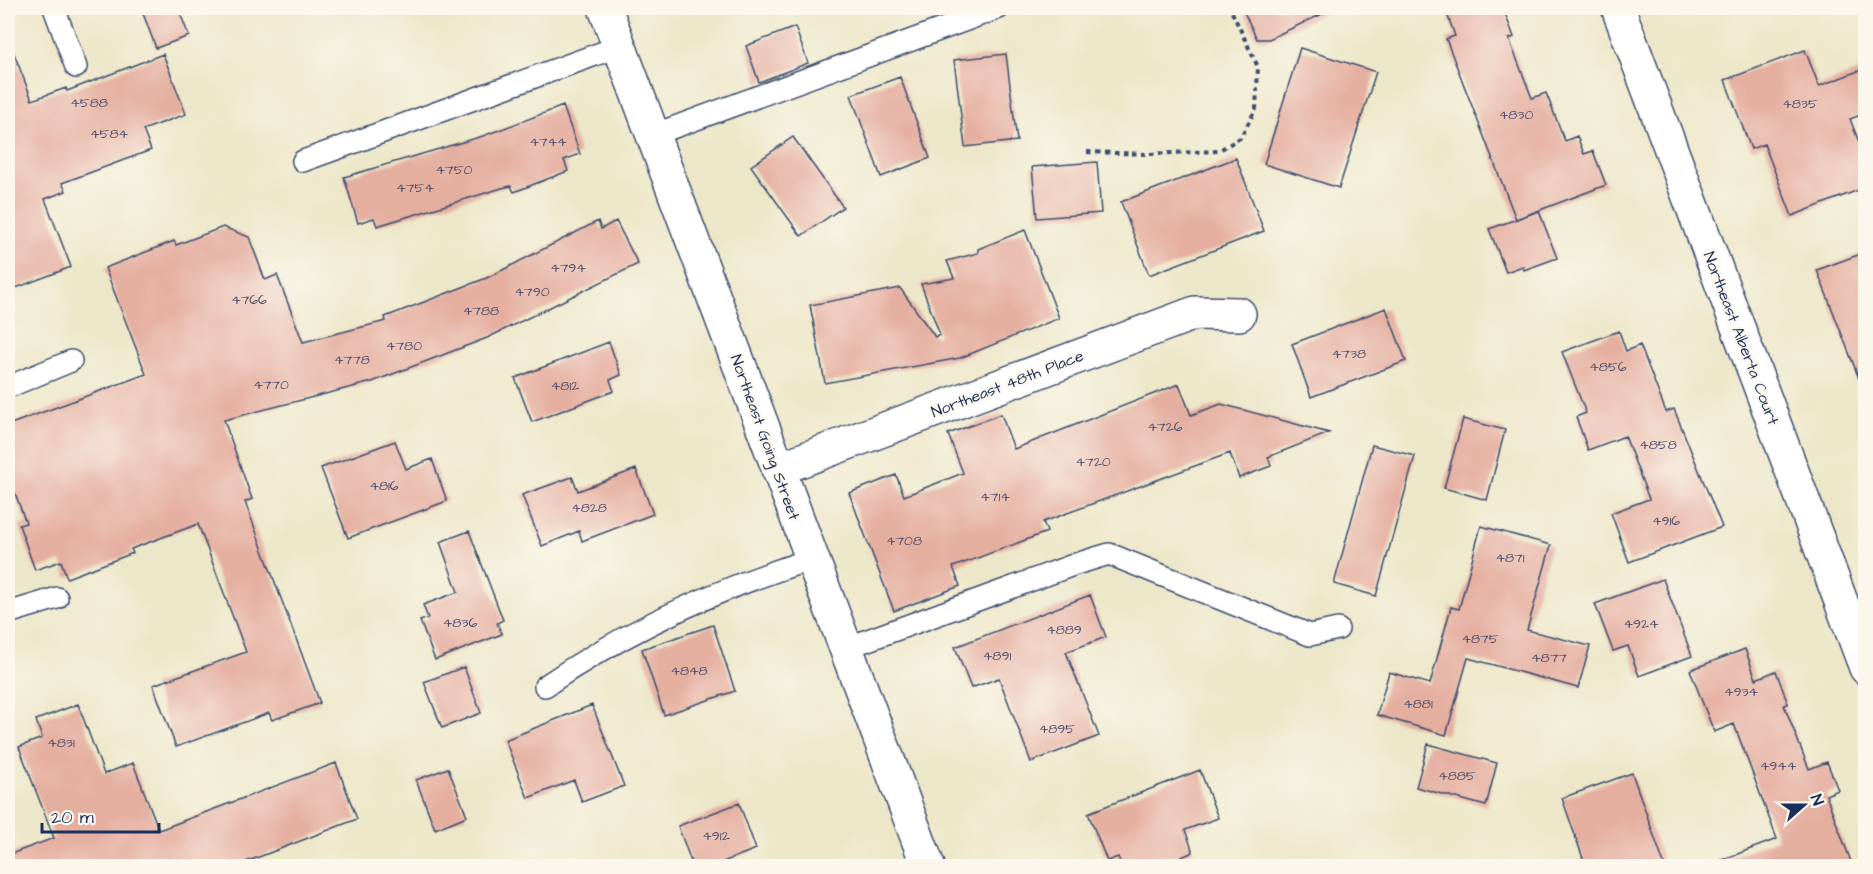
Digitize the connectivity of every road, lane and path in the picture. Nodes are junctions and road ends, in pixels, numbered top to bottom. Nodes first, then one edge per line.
1 (54, 8) edge
2 (606, 8) edge
3 (999, 8) edge
4 (1230, 8) edge
5 (1618, 8) edge
6 (620, 45) junction
7 (76, 67) dead end
8 (653, 135) junction
9 (1087, 152) dead end
10 (303, 160) dead end
11 (1239, 314) dead end
12 (71, 361) dead end
13 (8, 387) edge
14 (778, 469) junction
15 (812, 559) junction
16 (57, 598) dead end
17 (8, 613) edge
18 (1338, 629) dead end
19 (846, 648) junction
20 (1866, 668) edge
21 (545, 686) dead end
22 (928, 867) edge

1 - 7 lane
2 - 6 street, Northeast Going Street
3 - 8 lane
4 - 9 path
5 - 20 street, Northeast Alberta Court
6 - 8 street, Northeast Going Street
6 - 10 lane
8 - 14 street, Northeast Going Street
11 - 14 street, Northeast 48th Place
12 - 13 lane
14 - 15 street, Northeast Going Street
15 - 19 street, Northeast Going Street
15 - 21 lane
16 - 17 lane
18 - 19 lane
19 - 22 street, Northeast Going Street

